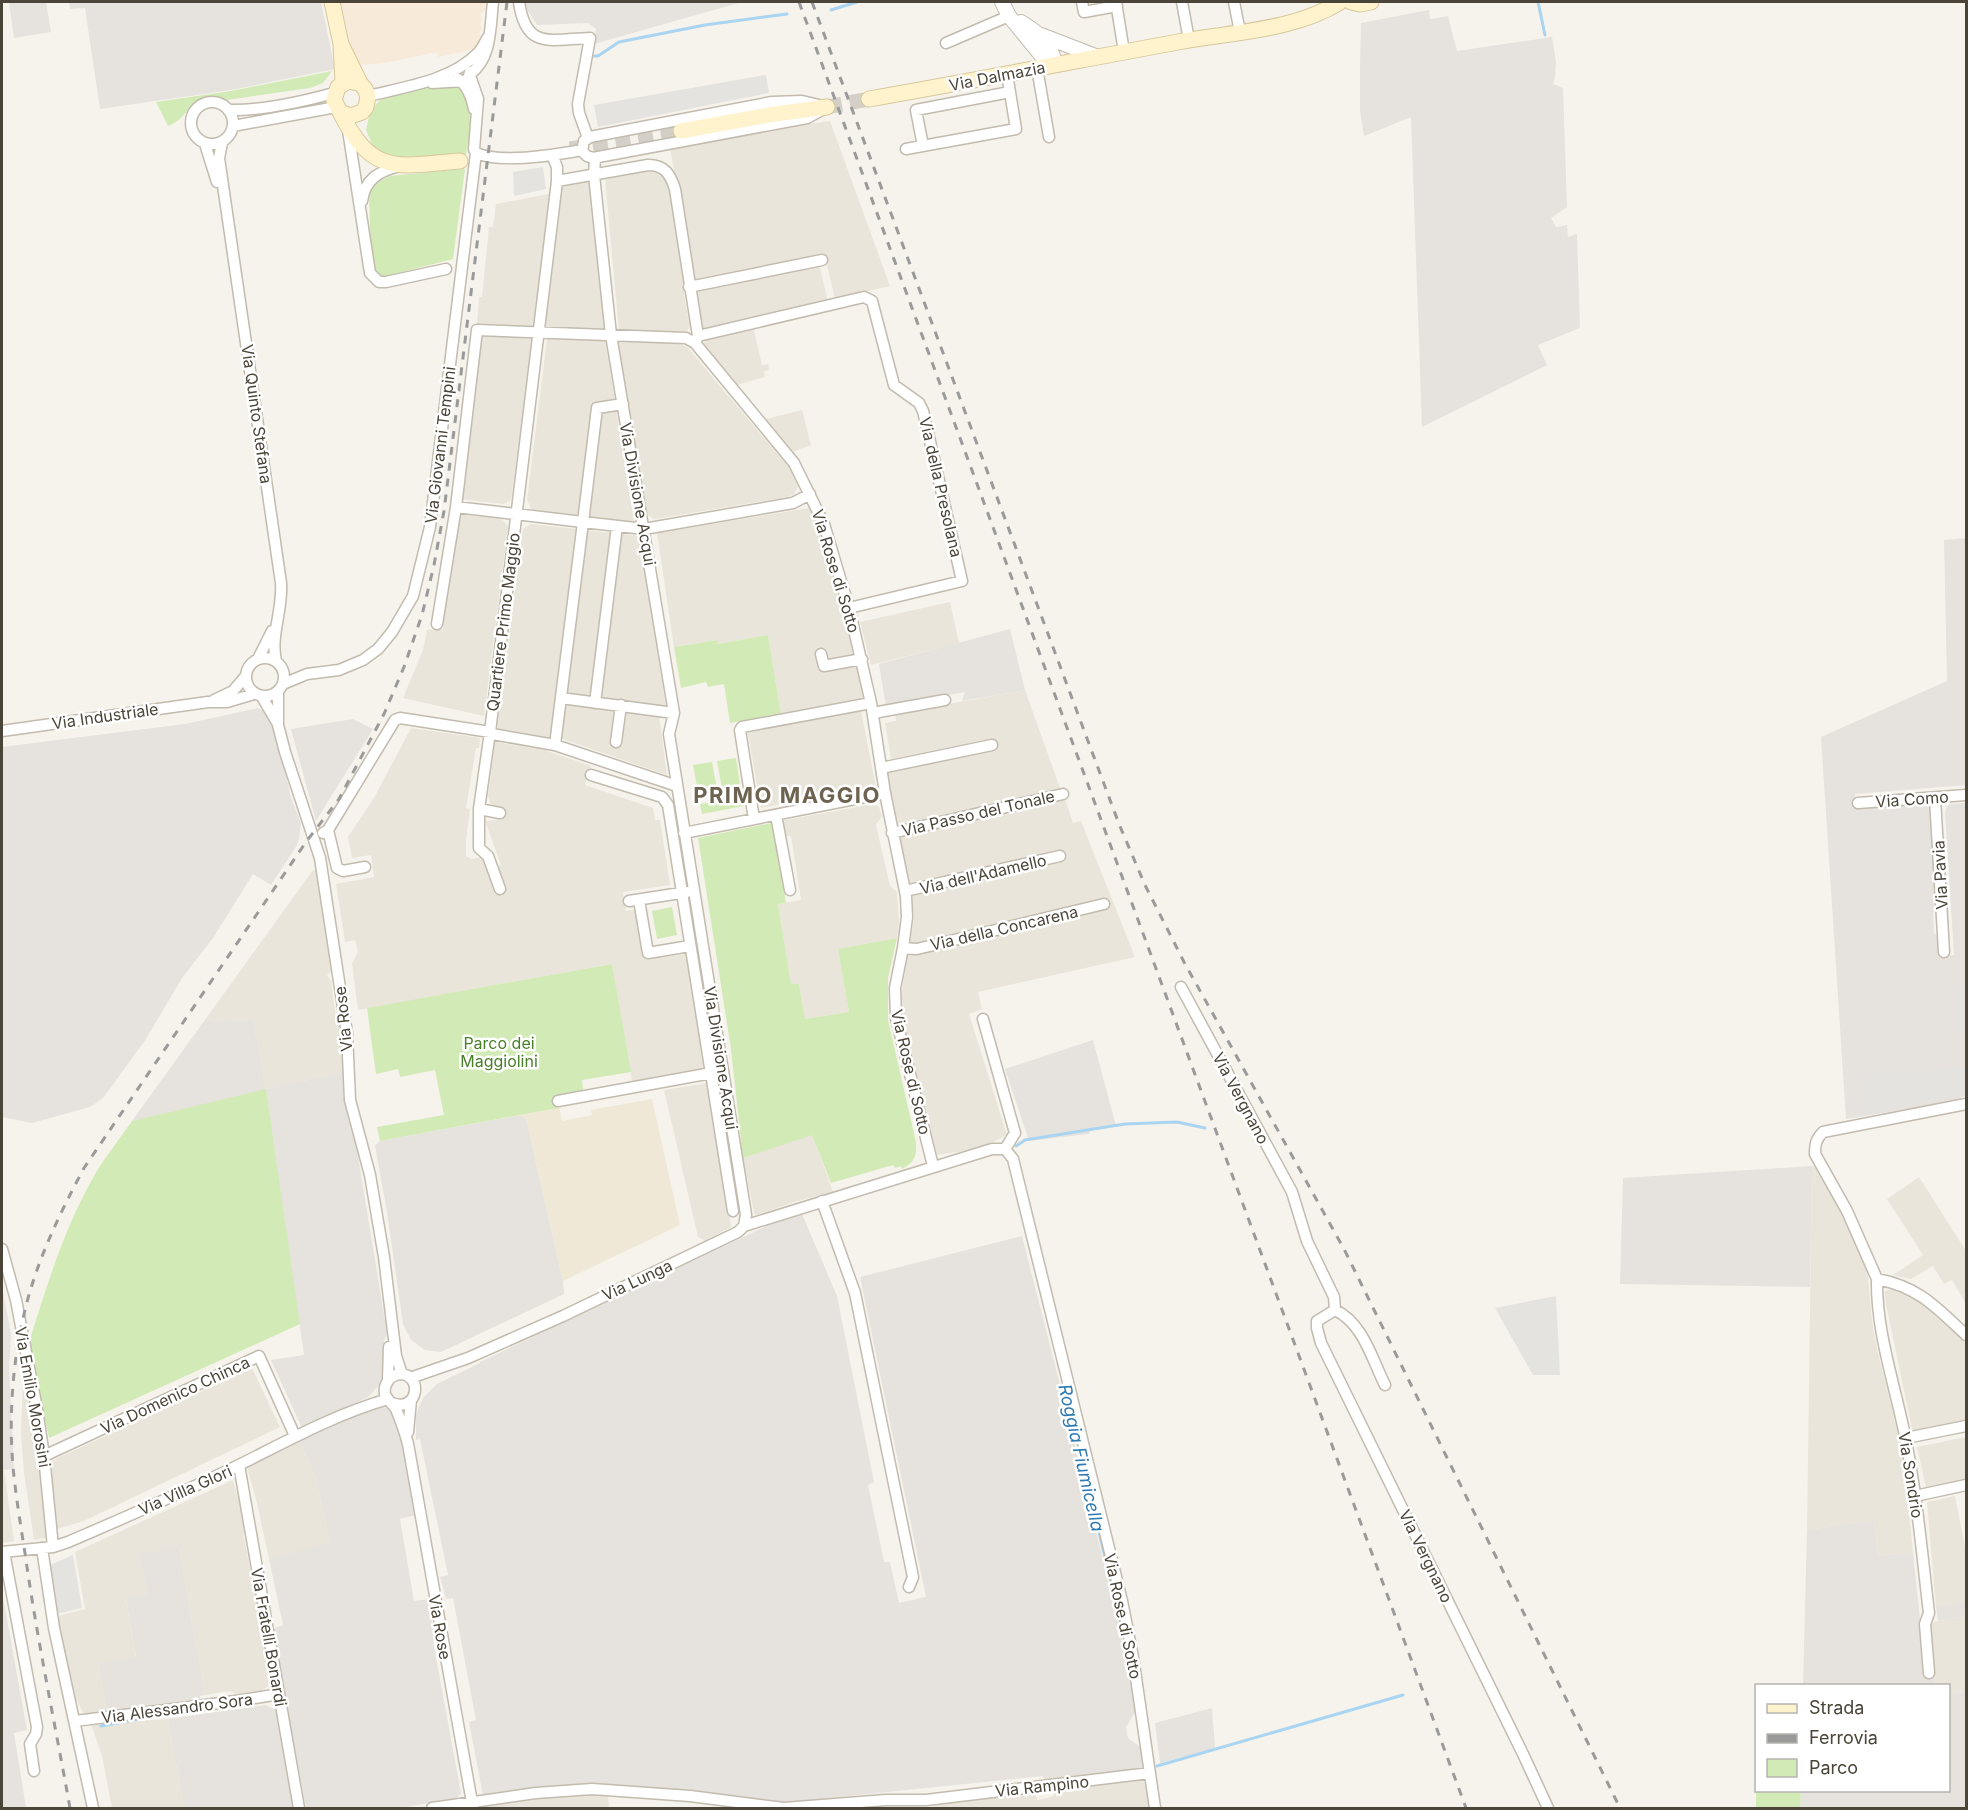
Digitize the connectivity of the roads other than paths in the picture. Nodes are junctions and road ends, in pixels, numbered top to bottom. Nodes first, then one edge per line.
1 (332, 2) edge
2 (493, 2) edge
3 (519, 2) edge
4 (1002, 2) edge
5 (1082, 2) edge
6 (1182, 2) edge
7 (1234, 2) edge
8 (1340, 2) edge
9 (1351, 2) edge
10 (1371, 2) edge
11 (1116, 4) edge
12 (1009, 16) junction
13 (1020, 29) junction
14 (1240, 32) junction
15 (1038, 34) junction
16 (488, 37) junction
17 (1189, 40) junction
18 (946, 43) dead end
19 (341, 44) junction
20 (1124, 52) junction
21 (1098, 57) junction
22 (459, 67) junction
23 (1042, 67) junction
24 (1007, 74) junction
25 (467, 77) junction
26 (419, 83) junction
27 (364, 90) junction
28 (1010, 92) junction
29 (338, 99) junction
30 (869, 99) tunnel mouth
31 (826, 107) junction
32 (228, 110) junction
33 (362, 112) junction
34 (663, 123) junction
35 (233, 126) junction
36 (348, 126) junction
37 (681, 131) tunnel mouth
38 (1049, 137) dead end
39 (592, 138) junction
40 (359, 141) junction
41 (222, 143) junction
42 (205, 144) junction
43 (666, 144) junction
44 (923, 146) junction
45 (906, 149) dead end
46 (582, 150) junction
47 (476, 153) junction
48 (552, 154) junction
49 (597, 157) junction
50 (460, 161) dead end
51 (400, 166) junction
52 (594, 175) junction
53 (557, 182) junction
54 (361, 207) junction
55 (228, 217) junction
56 (822, 260) dead end
57 (446, 269) dead end
58 (689, 287) junction
59 (538, 333) junction
60 (611, 335) junction
61 (697, 340) junction
62 (623, 404) junction
63 (810, 494) junction
64 (456, 507) junction
65 (517, 513) junction
66 (583, 522) junction
67 (617, 526) junction
68 (644, 529) junction
69 (849, 608) junction
70 (280, 612) junction
71 (437, 624) dead end
72 (821, 654) dead end
73 (258, 659) junction
74 (862, 659) junction
75 (278, 664) junction
76 (308, 674) junction
77 (245, 677) junction
78 (280, 688) junction
79 (258, 695) junction
80 (561, 698) junction
81 (945, 700) dead end
82 (208, 702) junction
83 (596, 703) junction
84 (621, 705) junction
85 (872, 708) junction
86 (674, 713) junction
87 (278, 724) junction
88 (2, 731) edge
89 (490, 732) junction
90 (616, 742) dead end
91 (992, 744) dead end
92 (555, 745) junction
93 (622, 767) junction
94 (881, 768) junction
95 (591, 775) dead end
96 (618, 783) junction
97 (677, 786) junction
98 (885, 793) junction
99 (1063, 794) dead end
100 (1966, 795) edge
101 (1935, 798) junction
102 (1858, 803) dead end
103 (479, 809) junction
104 (500, 813) dead end
105 (776, 815) junction
106 (754, 819) junction
107 (672, 831) junction
108 (684, 831) junction
109 (892, 833) junction
110 (1060, 856) dead end
111 (365, 867) dead end
112 (500, 889) dead end
113 (790, 890) dead end
114 (694, 891) junction
115 (906, 891) junction
116 (682, 892) junction
117 (1104, 904) dead end
118 (690, 946) junction
119 (903, 948) junction
120 (1944, 952) dead end
121 (1181, 987) dead end
122 (983, 1019) dead end
123 (723, 1071) junction
124 (711, 1073) junction
125 (558, 1101) dead end
126 (1966, 1104) edge
127 (1005, 1149) junction
128 (933, 1166) junction
129 (822, 1201) junction
130 (733, 1211) dead end
131 (744, 1226) junction
132 (2, 1249) edge
133 (1877, 1279) junction
134 (1335, 1310) junction
135 (391, 1316) junction
136 (1966, 1335) edge
137 (454, 1364) junction
138 (406, 1376) junction
139 (387, 1382) junction
140 (1385, 1385) dead end
141 (412, 1398) junction
142 (390, 1401) junction
143 (359, 1408) junction
144 (1966, 1426) edge
145 (295, 1436) junction
146 (1906, 1438) junction
147 (408, 1444) junction
148 (44, 1456) junction
149 (239, 1466) junction
150 (1966, 1485) edge
151 (1915, 1496) junction
152 (48, 1547) junction
153 (3, 1552) edge
154 (909, 1587) dead end
155 (1929, 1673) dead end
156 (279, 1694) junction
157 (75, 1721) junction
158 (34, 1771) dead end
159 (1150, 1773) junction
160 (926, 1804) edge
161 (472, 1805) edge
162 (93, 1809) edge
163 (299, 1809) edge
164 (432, 1809) edge
165 (1155, 1809) edge
166 (1548, 1809) edge

1 - 19 main road
2 - 16 street
3 - 39 street
4 - 12 street
5 - 11 street
6 - 17 street
7 - 14 street
8 - 14 main road, Via Dalmazia
9 - 10 main road
11 - 20 street
12 - 13 street
12 - 15 street
12 - 18 street
13 - 23 street
13 - 23 street
14 - 17 main road, Via Dalmazia
15 - 21 street
15 - 23 street
16 - 22 street
16 - 25 street
17 - 20 main road, Via Dalmazia
19 - 27 main road
19 - 29 main road
20 - 21 main road, Via Dalmazia
21 - 23 main road, Via Dalmazia
22 - 25 street
22 - 26 street
23 - 24 main road, Via Dalmazia
23 - 38 street
24 - 28 street
24 - 30 main road, Via Dalmazia
25 - 26 street
25 - 47 street, Via Giovanni Tempini
26 - 27 street
27 - 29 main road
27 - 33 main road
28 - 44 street
28 - 44 street
29 - 32 street
29 - 33 main road
29 - 35 street
29 - 36 main road
31 - 34 street
31 - 37 main road
31 - 43 street
32 - 35 street
32 - 42 street
33 - 40 main road
34 - 39 street
34 - 43 street
35 - 41 street
36 - 40 main road
36 - 54 street
39 - 46 street
39 - 49 street
40 - 51 main road
41 - 42 street
41 - 55 street, Via Quinto Stefana
42 - 55 street, Via Quinto Stefana
43 - 49 street
44 - 45 street
46 - 48 street
46 - 49 street
47 - 48 street
47 - 76 street, Via Giovanni Tempini
48 - 53 street, Quartiere Primo Maggio
49 - 52 street, Via Divisione Acqui
50 - 51 main road
51 - 54 street
52 - 53 street
52 - 58 street, Via Rose di Sotto
52 - 60 street, Via Divisione Acqui
53 - 59 street, Quartiere Primo Maggio
54 - 57 street
55 - 70 street, Via Quinto Stefana
56 - 58 street
58 - 61 street, Via Rose di Sotto
59 - 60 street
59 - 64 street
59 - 65 street, Quartiere Primo Maggio
60 - 61 street
60 - 62 street, Via Divisione Acqui
61 - 63 street, Via Rose di Sotto
61 - 69 street, Via della Presolana
62 - 66 street
62 - 68 street, Via Divisione Acqui
63 - 68 street, Quartiere Primo Maggio
63 - 69 street, Via Rose di Sotto
64 - 65 street, Quartiere Primo Maggio
64 - 71 street
65 - 66 street, Quartiere Primo Maggio
65 - 89 street, Quartiere Primo Maggio
66 - 67 street, Quartiere Primo Maggio
66 - 80 street
67 - 68 street, Quartiere Primo Maggio
67 - 83 street
68 - 86 street, Via Divisione Acqui
69 - 74 street, Via Rose di Sotto
70 - 73 street, Via Quinto Stefana
70 - 75 street, Via Quinto Stefana
72 - 74 street
73 - 75 street
73 - 77 street
74 - 85 street, Via Rose di Sotto
75 - 76 street, Via Giovanni Tempini
75 - 78 street
76 - 78 street, Via Giovanni Tempini
77 - 79 street
77 - 82 street, Via Industriale
78 - 79 street
78 - 87 street, Via Rose
79 - 82 street, Via Industriale
79 - 87 street, Via Rose
80 - 83 street
80 - 92 street
81 - 85 street
82 - 88 street, Via Industriale
83 - 84 street
84 - 86 street
84 - 90 street
85 - 94 street, Via Rose di Sotto
85 - 106 street
86 - 97 street, Via Divisione Acqui
87 - 135 street, Via Rose
89 - 92 street, Quartiere Primo Maggio
89 - 103 street, Quartiere Primo Maggio
89 - 111 street, Quartiere Primo Maggio
91 - 94 street
92 - 93 street, Quartiere Primo Maggio
93 - 96 street
93 - 97 street, Quartiere Primo Maggio
94 - 98 street, Via Rose di Sotto
95 - 96 street, Via Divisione Acqui
96 - 107 street, Via Divisione Acqui
97 - 108 street, Via Divisione Acqui
98 - 105 street
98 - 109 street, Via Rose di Sotto
99 - 109 street, Via Passo del Tonale
100 - 101 street, Via Como
101 - 102 street, Via Como
101 - 120 street, Via Pavia
103 - 104 street
103 - 112 street, Quartiere Primo Maggio
105 - 106 street
105 - 113 street
106 - 108 street
107 - 108 street
107 - 116 street, Via Divisione Acqui
108 - 114 street, Via Divisione Acqui
109 - 115 street, Via Rose di Sotto
110 - 115 street, Via dell'Adamello
114 - 116 street
114 - 123 street, Via Divisione Acqui
115 - 119 street, Via Rose di Sotto
116 - 118 street, Via Divisione Acqui
116 - 118 street
117 - 119 street, Via della Concarena
118 - 124 street, Via Divisione Acqui
119 - 128 street, Via Rose di Sotto
121 - 134 street, Via Vergnano
122 - 127 street
123 - 124 street
123 - 131 street, Via Divisione Acqui
124 - 125 street
124 - 130 street, Via Divisione Acqui
126 - 133 street, Via Sondrio
127 - 128 street, Via Lunga
127 - 159 street, Via Rose di Sotto
128 - 129 street, Via Lunga
129 - 131 street, Via Lunga
129 - 154 street
131 - 137 street, Via Lunga
132 - 148 street, Via Emilio Morosini
133 - 136 street
133 - 146 street, Via Sondrio
134 - 140 street
134 - 166 street, Via Vergnano
135 - 138 street, Via Rose
135 - 139 street, Via Rose
137 - 138 street, Via Lunga
137 - 141 street, Via Lunga
138 - 139 street
138 - 141 street
139 - 142 street
139 - 143 street, Via Villa Glori
141 - 142 street
141 - 147 street, Via Rose
142 - 143 street, Via Villa Glori
142 - 147 street, Via Rose
143 - 145 street, Via Villa Glori
144 - 146 street
145 - 148 street, Via Domenico Chinca
145 - 149 street, Via Villa Glori
146 - 151 street, Via Sondrio
147 - 161 street, Via Rose
148 - 152 street, Via Emilio Morosini
149 - 152 street, Via Villa Glori
149 - 156 street, Via Fratelli Bonardi
150 - 151 street
151 - 155 street, Via Sondrio
152 - 153 street, Via Villa Glori
152 - 157 street, Via Emilio Morosini
153 - 158 street, Via Villa Glori
156 - 157 street, Via Alessandro Sora
156 - 163 street, Via Fratelli Bonardi
157 - 162 street, Via Emilio Morosini
159 - 160 street, Via Rampino
159 - 165 street, Via Rose di Sotto
160 - 161 street, Via Rampino
161 - 164 street, Via Rampino

